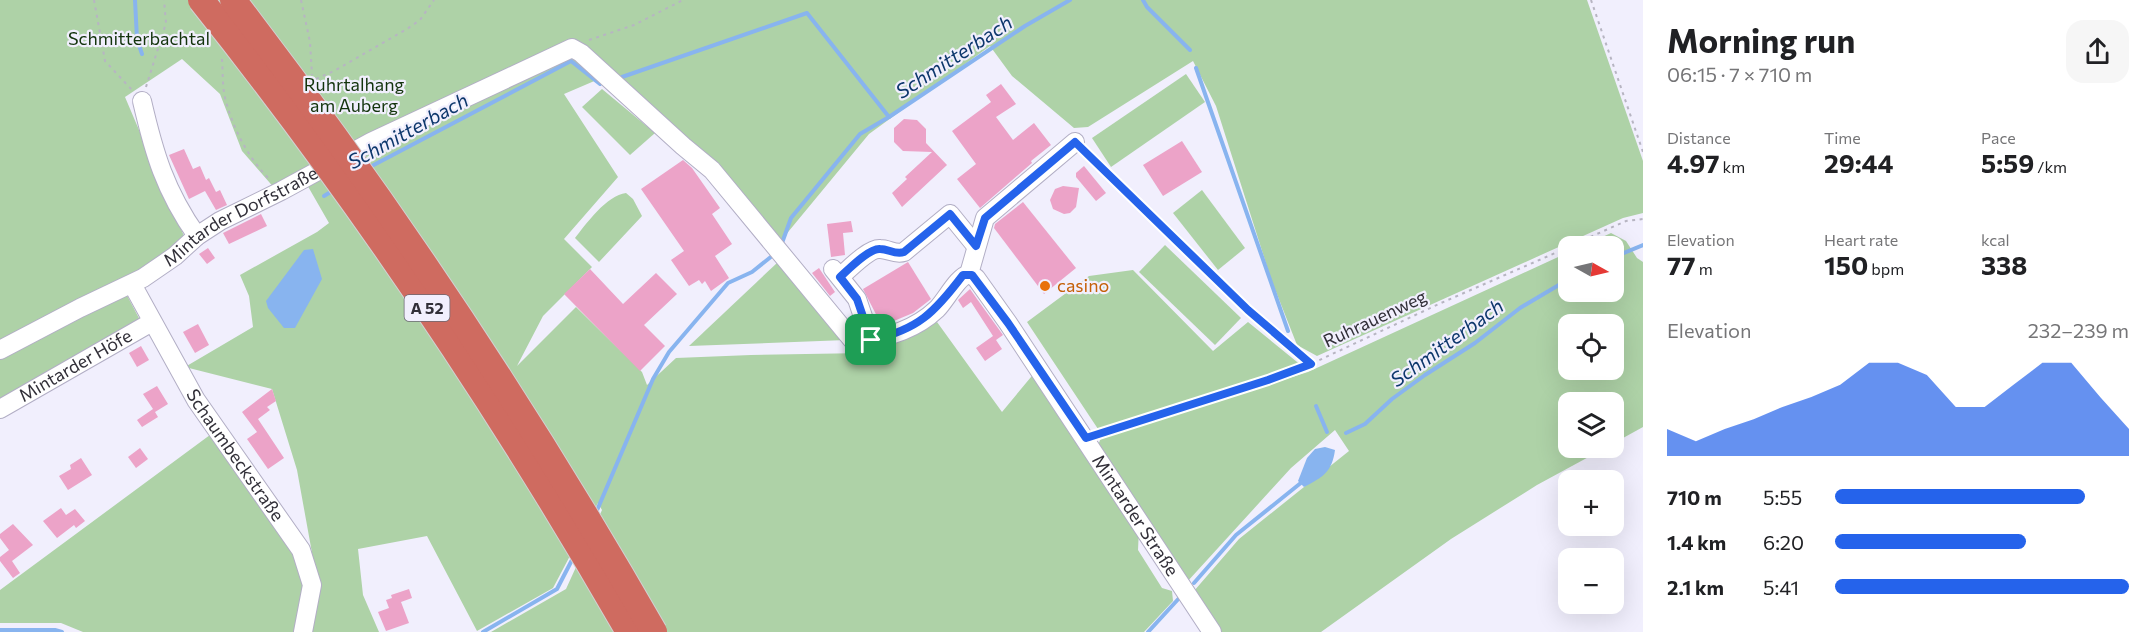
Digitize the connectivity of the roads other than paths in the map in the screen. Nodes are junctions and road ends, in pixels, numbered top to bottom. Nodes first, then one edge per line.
1 (201, 0) edge
2 (233, 0) edge
3 (142, 101) road end
4 (1075, 142) road end
5 (197, 236) junction
6 (976, 246) junction
7 (969, 274) junction
8 (132, 284) junction
9 (152, 322) junction
10 (871, 340) junction
11 (0, 350) edge
12 (0, 409) edge
13 (303, 632) edge
14 (629, 632) edge
15 (654, 632) edge
16 (1212, 632) edge

1 - 14 highway, A 52, bridge
2 - 15 highway, A 52, bridge
3 - 5 street
4 - 6 street
5 - 8 street, Mintarder Dorfstraße
5 - 10 street, Mintarder Dorfstraße
6 - 7 street
6 - 10 street
7 - 10 street
7 - 16 street, Mintarder Straße
8 - 9 street, Schaumbeckstraße
8 - 11 street, Mintarder Dorfstraße
9 - 12 street, Mintarder Höfe
9 - 13 street, Schaumbeckstraße

